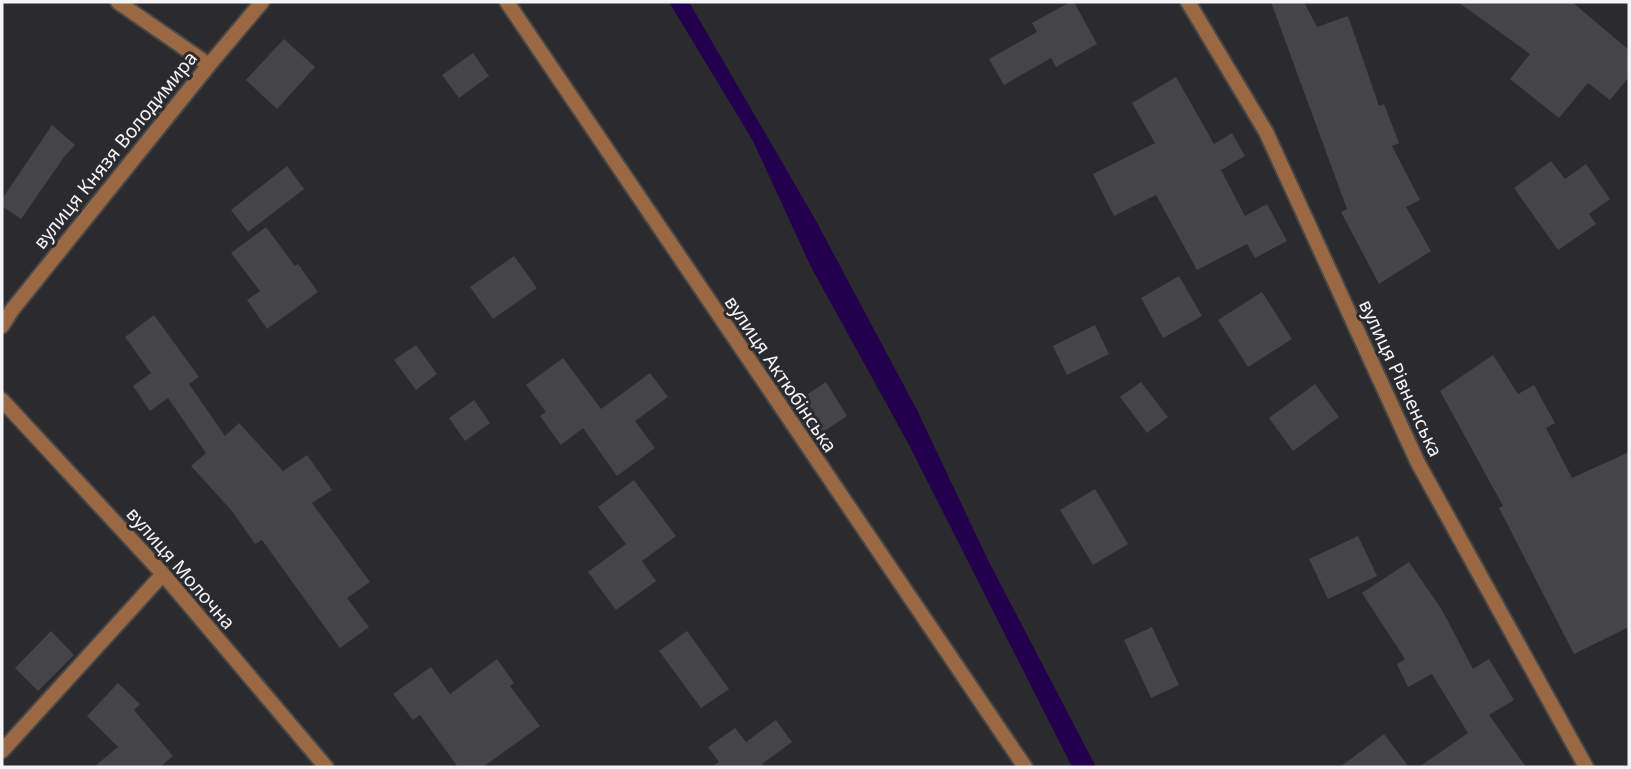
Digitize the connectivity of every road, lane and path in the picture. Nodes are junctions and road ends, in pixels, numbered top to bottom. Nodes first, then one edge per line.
1 (118, 2) edge
2 (262, 2) edge
3 (507, 2) edge
4 (1188, 2) edge
5 (209, 65) junction
6 (2, 326) edge
7 (2, 400) edge
8 (163, 574) junction
9 (2, 751) edge
10 (326, 767) edge
11 (1025, 767) edge
12 (1586, 767) edge

1 - 5 street
2 - 5 street, вулиця Князя Володимира
3 - 11 street, вулиця Актюбінська
4 - 12 street, вулиця Рівненська
5 - 6 street, вулиця Князя Володимира
7 - 8 street, вулиця Молочна
8 - 9 street
8 - 10 street, вулиця Молочна

